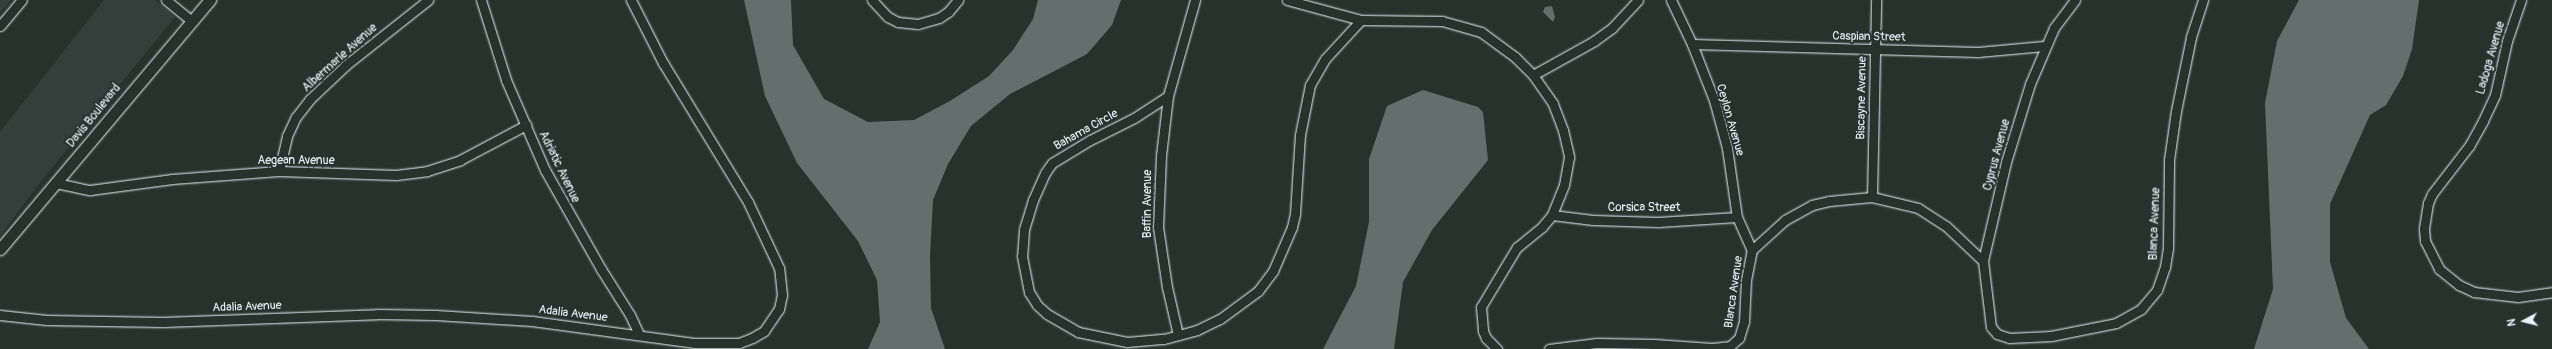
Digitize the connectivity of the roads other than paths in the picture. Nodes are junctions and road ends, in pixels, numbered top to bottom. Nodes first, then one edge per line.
1 (22, 0) edge
2 (166, 0) edge
3 (210, 0) edge
4 (428, 0) edge
5 (481, 0) edge
6 (631, 0) edge
7 (872, 0) edge
8 (958, 0) edge
9 (1195, 0) edge
10 (1287, 0) edge
11 (1638, 0) edge
12 (1671, 0) edge
13 (1876, 0) edge
14 (2075, 0) edge
15 (2203, 0) edge
16 (2521, 0) edge
17 (191, 20) junction
18 (1361, 20) junction
19 (0, 26) edge
20 (1692, 44) junction
21 (2044, 46) junction
22 (1875, 49) junction
23 (1533, 75) junction
24 (1168, 96) junction
25 (526, 125) junction
26 (280, 170) junction
27 (56, 183) junction
28 (1872, 197) junction
29 (1552, 215) junction
30 (1736, 217) junction
31 (0, 249) edge
32 (1752, 250) junction
33 (1983, 261) junction
34 (2552, 292) edge
35 (0, 315) edge
36 (1991, 327) joint
37 (639, 334) junction
38 (1178, 336) junction
39 (1497, 349) edge
40 (1549, 349) edge

1 - 19 street
2 - 17 street
3 - 17 street, Davis Boulevard
4 - 26 street, Albermarle Avenue
5 - 25 street, Adriatic Avenue
6 - 37 street, Adalia Avenue
7 - 8 street
9 - 24 street
10 - 18 street
11 - 23 street
12 - 20 street, Ceylon Avenue
13 - 22 street, Biscayne Avenue
14 - 21 street, Cyprus Avenue
15 - 36 street, Blanca Avenue
16 - 34 street, Ladoga Avenue
17 - 27 street, Davis Boulevard
18 - 23 street
18 - 38 street, Bahama Circle
20 - 22 street, Caspian Street
20 - 30 street, Ceylon Avenue
21 - 22 street, Caspian Street
21 - 33 street, Cyprus Avenue
22 - 28 street, Biscayne Avenue
23 - 29 street
24 - 38 street, Baffin Avenue
24 - 38 street, Bahama Circle
25 - 26 street, Aegean Avenue
25 - 37 street, Adriatic Avenue
26 - 27 street, Aegean Avenue
27 - 31 street, Davis Boulevard
28 - 32 street, Blanca Avenue
28 - 33 street, Blanca Avenue
29 - 30 street, Corsica Street
29 - 39 street
30 - 32 street, Ceylon Avenue
32 - 40 street, Blanca Avenue
33 - 36 street, Cyprus Avenue
35 - 37 street, Adalia Avenue

